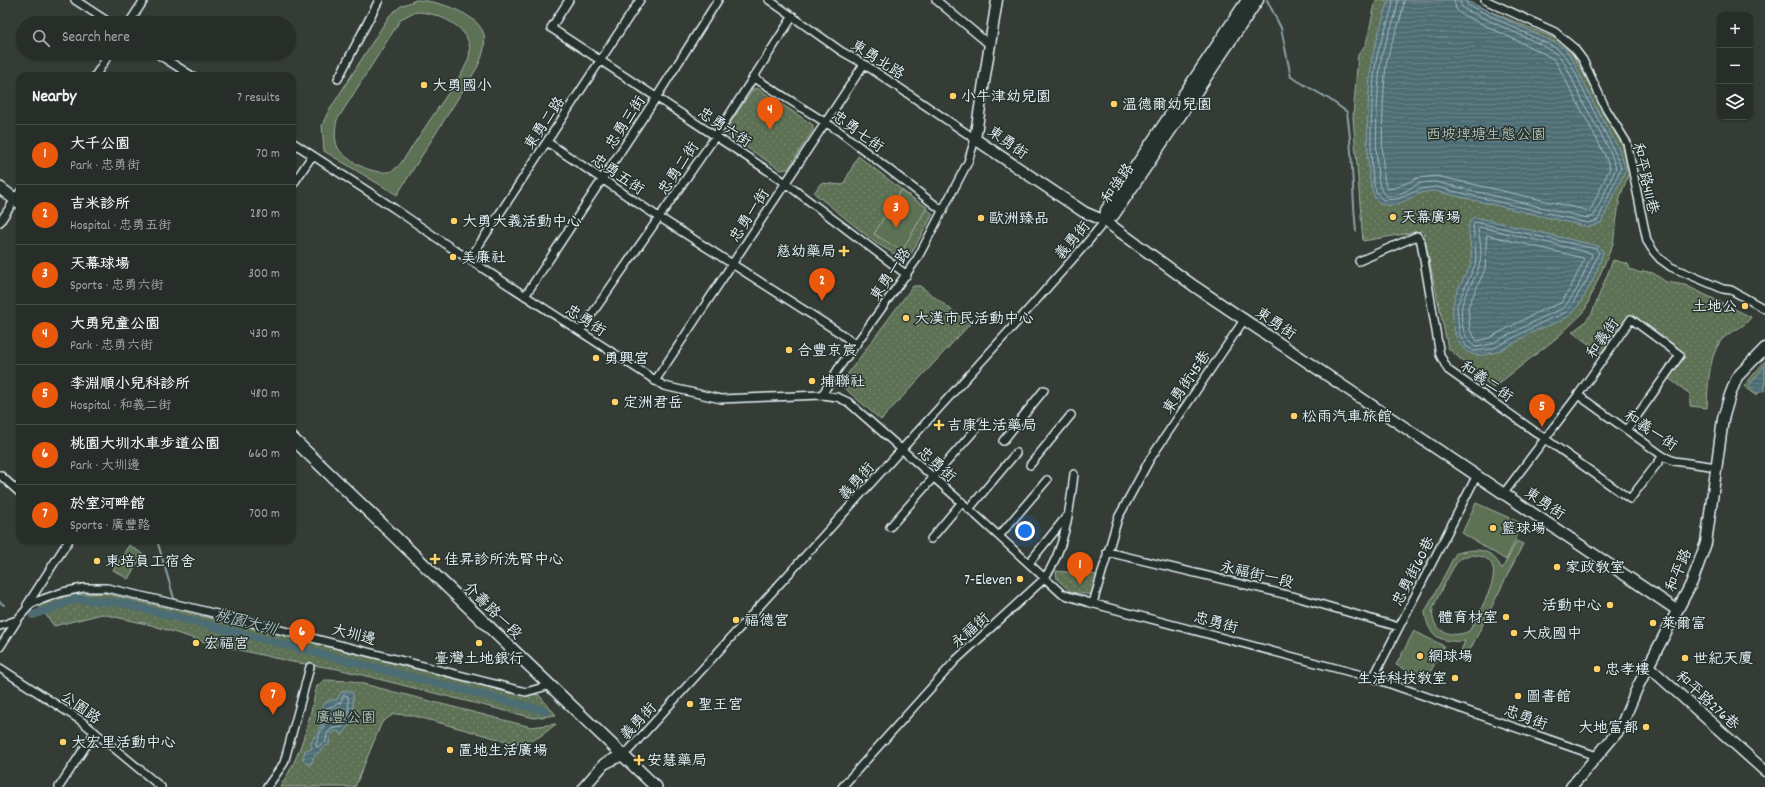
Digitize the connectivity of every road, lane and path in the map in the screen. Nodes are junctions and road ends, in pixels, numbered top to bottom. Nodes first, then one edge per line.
1 (75, 0) edge
2 (144, 0) edge
3 (379, 0) edge
4 (569, 0) edge
5 (640, 0) edge
6 (718, 0) edge
7 (769, 0) edge
8 (936, 0) edge
9 (996, 0) edge
10 (1247, 0) edge
11 (1258, 0) edge
12 (1485, 0) edge
13 (99, 16) edge
14 (134, 16) edge
15 (793, 16) junction
16 (990, 45) junction
17 (105, 60) edge
18 (167, 60) edge
19 (600, 61) junction
20 (864, 64) junction
21 (98, 72) edge
22 (186, 72) edge
23 (753, 77) junction
24 (338, 79) dead end
25 (656, 98) junction
26 (826, 123) junction
27 (715, 137) junction
28 (975, 139) junction
29 (547, 142) junction
30 (296, 145) edge
31 (312, 156) junction
32 (296, 180) edge
33 (603, 180) junction
34 (786, 183) junction
35 (0, 188) edge
36 (16, 197) edge
37 (16, 201) edge
38 (943, 211) junction
39 (660, 217) junction
40 (1105, 221) junction
41 (0, 222) edge
42 (469, 260) junction
43 (1359, 260) dead end
44 (733, 264) junction
45 (907, 275) junction
46 (525, 296) junction
47 (1765, 309) edge
48 (1244, 320) junction
49 (580, 332) junction
50 (856, 345) junction
51 (1765, 348) edge
52 (655, 381) junction
53 (1044, 390) dead end
54 (822, 395) junction
55 (1578, 395) junction
56 (1071, 415) dead end
57 (982, 422) dead end
58 (1627, 430) junction
59 (1546, 438) junction
60 (1003, 441) dead end
61 (296, 442) edge
62 (902, 450) junction
63 (1016, 453) dead end
64 (1663, 456) junction
65 (1030, 465) dead end
66 (1717, 466) junction
67 (1074, 474) dead end
68 (0, 475) edge
69 (1477, 475) junction
70 (933, 477) junction
71 (1047, 480) dead end
72 (16, 489) edge
73 (1504, 493) junction
74 (962, 502) junction
75 (969, 509) junction
76 (1066, 516) junction
77 (890, 527) dead end
78 (999, 536) junction
79 (932, 539) dead end
80 (66, 544) edge
81 (1107, 552) junction
82 (1029, 563) junction
83 (1044, 579) junction
84 (1093, 603) junction
85 (1677, 610) junction
86 (17, 620) junction
87 (0, 626) edge
88 (1399, 627) junction
89 (0, 647) edge
90 (310, 667) dead end
91 (1649, 667) junction
92 (0, 668) edge
93 (1373, 678) junction
94 (551, 686) junction
95 (95, 732) junction
96 (622, 755) junction
97 (1597, 756) junction
98 (1765, 771) edge
99 (60, 787) edge
100 (161, 787) edge
101 (267, 787) edge
102 (584, 787) edge
103 (656, 787) edge
104 (842, 787) edge
105 (1571, 787) edge

1 - 13 street
2 - 14 street
3 - 24 street
4 - 19 street, 忠勇六街
5 - 19 street, 東勇二路
6 - 25 street, 忠勇三街
7 - 15 street, 東勇北路
8 - 16 street
9 - 16 street, 東勇街
10 - 40 street, 和強路
11 - 40 street, 和強路
12 - 47 street, 和平路411巷
15 - 20 street, 東勇北路
15 - 23 street, 忠勇二街
16 - 28 street, 東勇街
17 - 21 street
18 - 22 street
19 - 25 street, 忠勇六街
19 - 29 street, 東勇二路
20 - 26 street, 忠勇一街
20 - 28 street, 東勇北路
23 - 26 street, 忠勇七街
23 - 27 street, 忠勇二街
25 - 27 street, 忠勇六街
25 - 33 street, 忠勇三街
26 - 34 street, 忠勇一街
26 - 38 street, 忠勇七街
27 - 34 street, 忠勇六街
27 - 39 street, 忠勇二街
28 - 38 street, 東勇一路
28 - 40 street, 東勇街
29 - 33 street, 忠勇五街
29 - 42 street, 東勇二路
30 - 31 street, 忠勇街
31 - 32 street
31 - 42 street, 忠勇街
33 - 39 street, 忠勇五街
33 - 46 street, 忠勇三街
34 - 44 street, 忠勇一街
34 - 45 street, 忠勇六街
35 - 36 main road
37 - 41 street
38 - 45 street, 東勇一路
39 - 44 street, 忠勇五街
39 - 49 street, 忠勇二街
40 - 48 street, 東勇街
40 - 62 street, 義勇街
42 - 46 street, 忠勇街
43 - 59 street, 和義二街
44 - 50 street, 忠勇五街
44 - 52 street, 忠勇一街
45 - 50 street, 東勇一路
46 - 49 street, 忠勇街
48 - 69 street, 東勇街
48 - 81 street, 東勇街45巷
49 - 52 street, 忠勇街
50 - 54 street, 東勇一路
51 - 66 street, 和平路
52 - 54 street, 忠勇街
53 - 60 street
54 - 62 street, 忠勇街
55 - 58 street, 和義一街
55 - 58 street, 和義街
55 - 59 street, 和義街
56 - 65 street
57 - 70 street
58 - 64 street, 和義一街
59 - 64 street, 和義二街
59 - 73 street, 和義街
61 - 94 main road, 介壽路一段
62 - 70 street, 忠勇街
62 - 96 street, 義勇街
63 - 75 street
64 - 66 street, 和義一街
66 - 85 street, 和平路
67 - 76 street, 永福街
68 - 72 street
69 - 73 street, 東勇街
69 - 88 street, 忠勇街60巷
70 - 74 street, 忠勇街
70 - 77 street
71 - 78 street
73 - 85 street, 東勇街
74 - 75 street, 忠勇街
74 - 79 street
75 - 78 street, 忠勇街
76 - 82 street
76 - 83 street, 永福街
78 - 82 street, 忠勇街
80 - 86 street
81 - 84 street, 東勇街45巷
81 - 88 street, 永福街一段
82 - 83 street, 忠勇街
83 - 84 street, 忠勇街
83 - 104 street, 永福街
84 - 93 street, 忠勇街
85 - 91 street, 和平路
86 - 87 street
86 - 89 street
86 - 94 street, 大圳邊
88 - 93 street, 忠勇街60巷
90 - 101 street
91 - 97 street, 和平路
91 - 98 street, 和平路276巷
92 - 95 street, 公園路
93 - 97 street, 忠勇街
94 - 96 main road, 介壽路一段
95 - 99 street
95 - 100 street, 公園路
96 - 102 street
96 - 103 main road, 介壽路一段
97 - 105 street, 和平路

